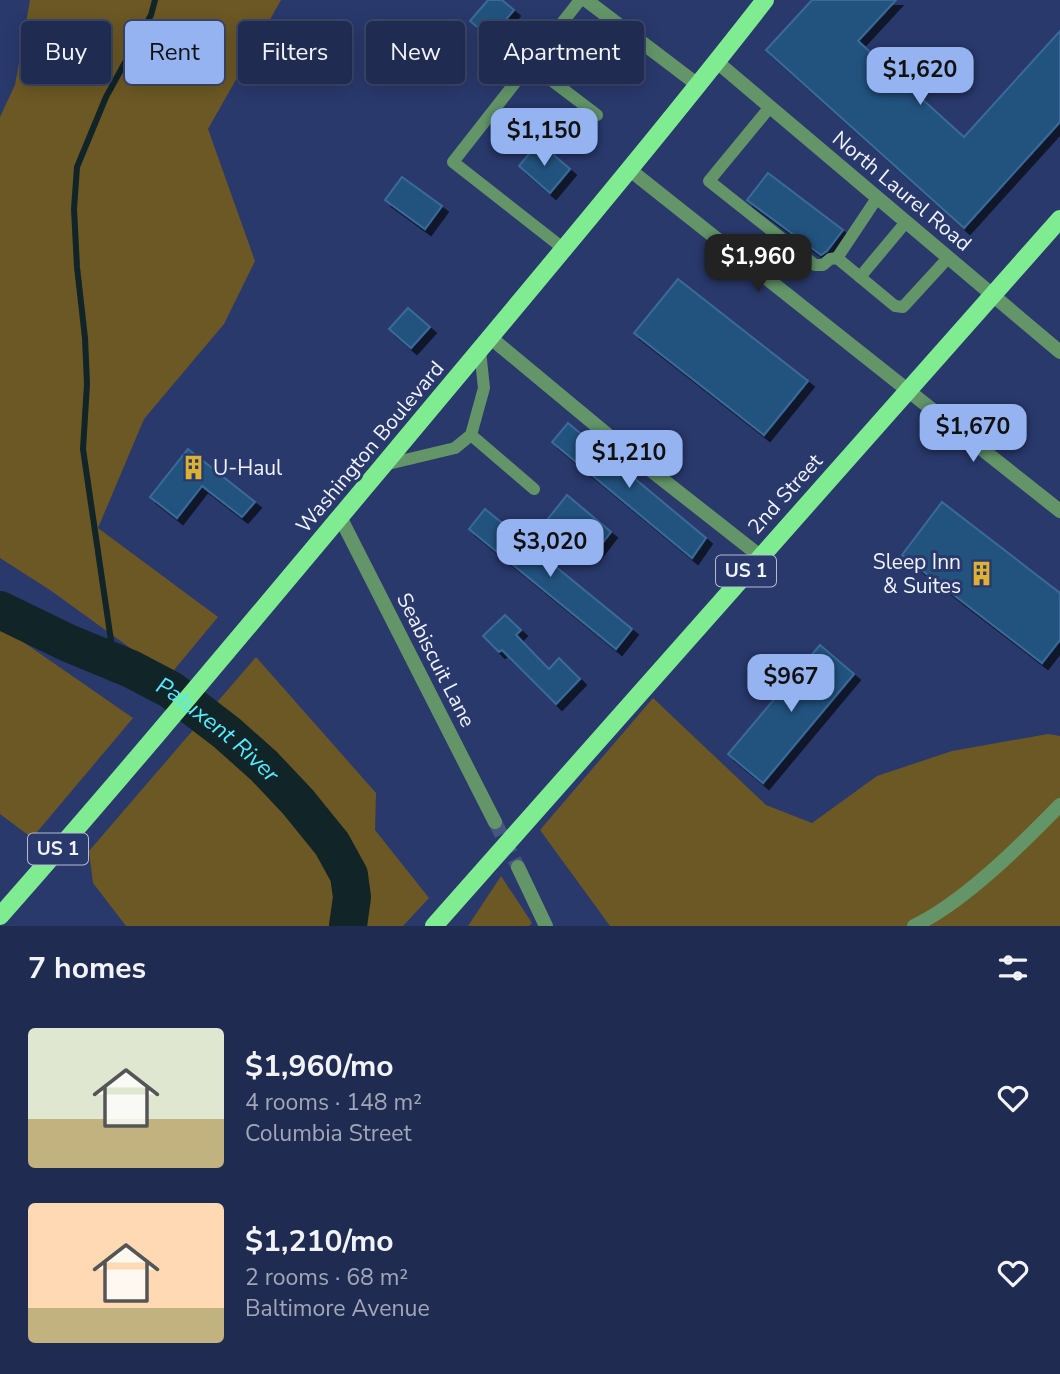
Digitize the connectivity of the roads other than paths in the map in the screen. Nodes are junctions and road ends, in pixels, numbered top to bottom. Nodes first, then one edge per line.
1 (580, 0) edge
2 (586, 0) edge
3 (765, 0) edge
4 (564, 21) edge
5 (717, 62) junction
6 (514, 84) edge
7 (556, 84) edge
8 (698, 85) junction
9 (770, 107) junction
10 (597, 116) dead end
11 (630, 170) junction
12 (877, 198) junction
13 (1060, 219) edge
14 (906, 222) junction
15 (564, 249) junction
16 (948, 257) junction
17 (837, 258) junction
18 (860, 277) junction
19 (992, 296) junction
20 (485, 344) junction
21 (1060, 352) edge
22 (908, 390) junction
23 (471, 435) junction
24 (384, 465) junction
25 (534, 489) dead end
26 (1060, 511) edge
27 (340, 517) junction
28 (760, 556) junction
29 (1060, 805) edge
30 (495, 822) tunnel mouth
31 (518, 867) tunnel mouth
32 (0, 916) edge
33 (433, 926) edge
34 (546, 926) edge
35 (914, 926) edge

1 - 4 lane
2 - 8 street
3 - 5 main road, Washington Boulevard / US 1
5 - 8 main road, Washington Boulevard / US 1
5 - 9 street, North Laurel Road
6 - 15 lane
7 - 10 lane
8 - 11 main road, Washington Boulevard / US 1
9 - 12 street, North Laurel Road
9 - 17 lane
11 - 15 main road, Washington Boulevard / US 1
11 - 22 street
12 - 14 street, North Laurel Road
12 - 17 lane
13 - 19 main road, 2nd Street / US 1
14 - 16 street, North Laurel Road
14 - 18 lane
15 - 20 main road, Washington Boulevard / US 1
16 - 18 lane
16 - 19 street, North Laurel Road
17 - 18 lane
19 - 21 street, North Laurel Road
19 - 22 main road, 2nd Street / US 1
20 - 23 lane
20 - 24 main road, Washington Boulevard / US 1
20 - 28 street
22 - 26 street
22 - 28 main road, 2nd Street / US 1
23 - 24 lane
23 - 25 lane
24 - 27 main road, Washington Boulevard / US 1
27 - 30 street, Seabiscuit Lane
27 - 32 main road, Washington Boulevard / US 1
28 - 33 main road, 2nd Street / US 1
29 - 35 street
31 - 34 street

